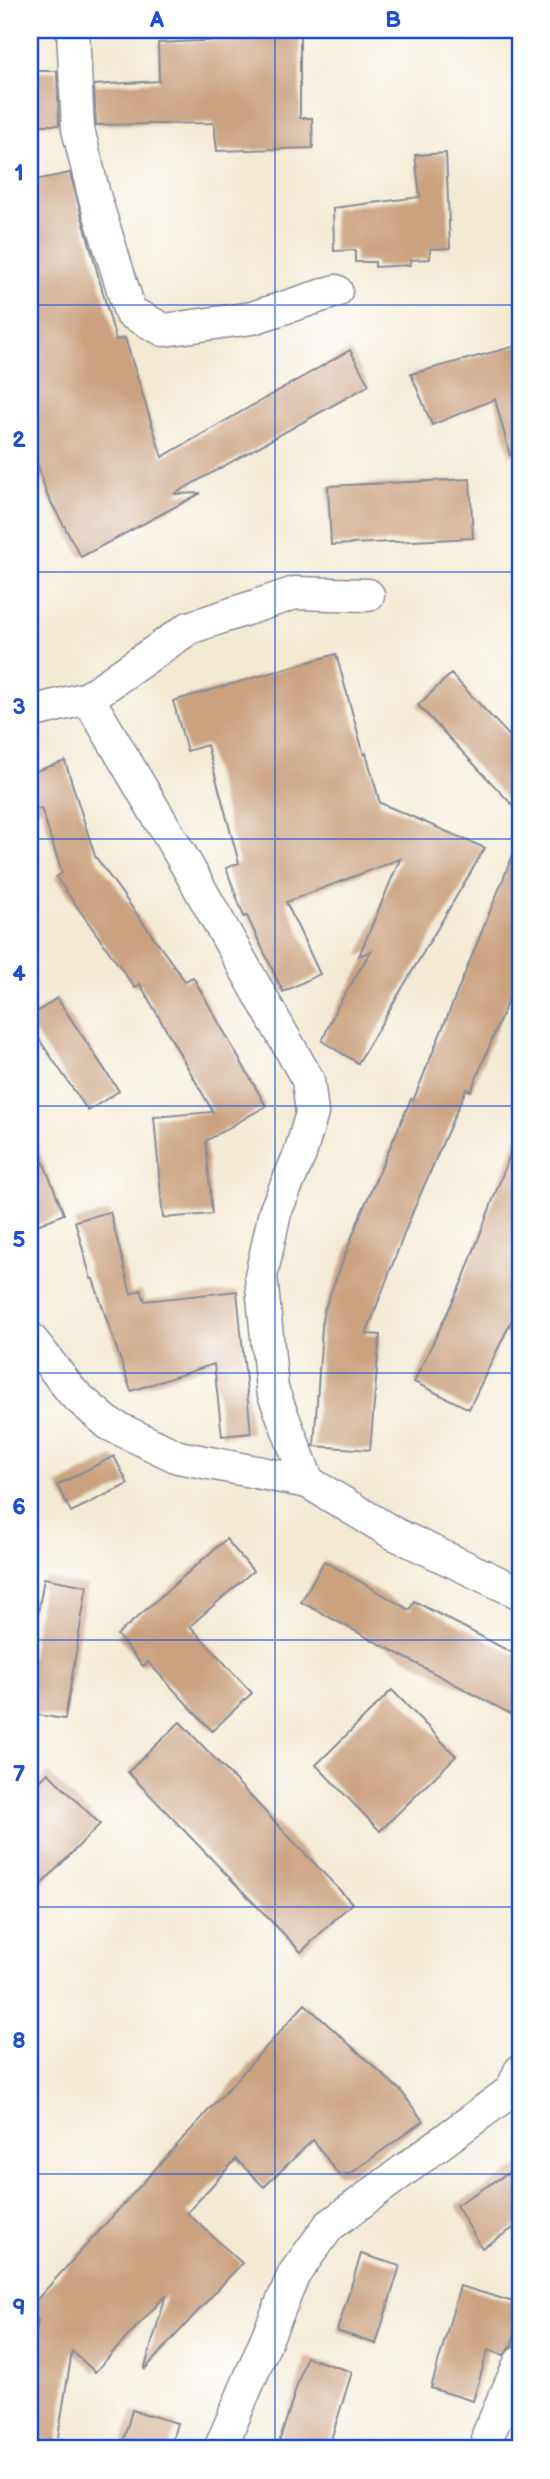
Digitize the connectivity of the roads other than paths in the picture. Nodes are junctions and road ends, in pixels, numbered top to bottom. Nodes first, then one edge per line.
1 (73, 30) edge
2 (337, 291) dead end
3 (368, 595) dead end
4 (88, 698) junction
5 (30, 712) edge
6 (30, 1338) edge
7 (308, 1482) junction
8 (520, 1593) edge
9 (520, 2071) edge
10 (520, 2362) edge
11 (488, 2435) dead end
12 (220, 2449) edge

1 - 2 street
3 - 4 street
4 - 5 street
4 - 7 street
6 - 7 street
7 - 8 street
9 - 12 street
10 - 11 street

